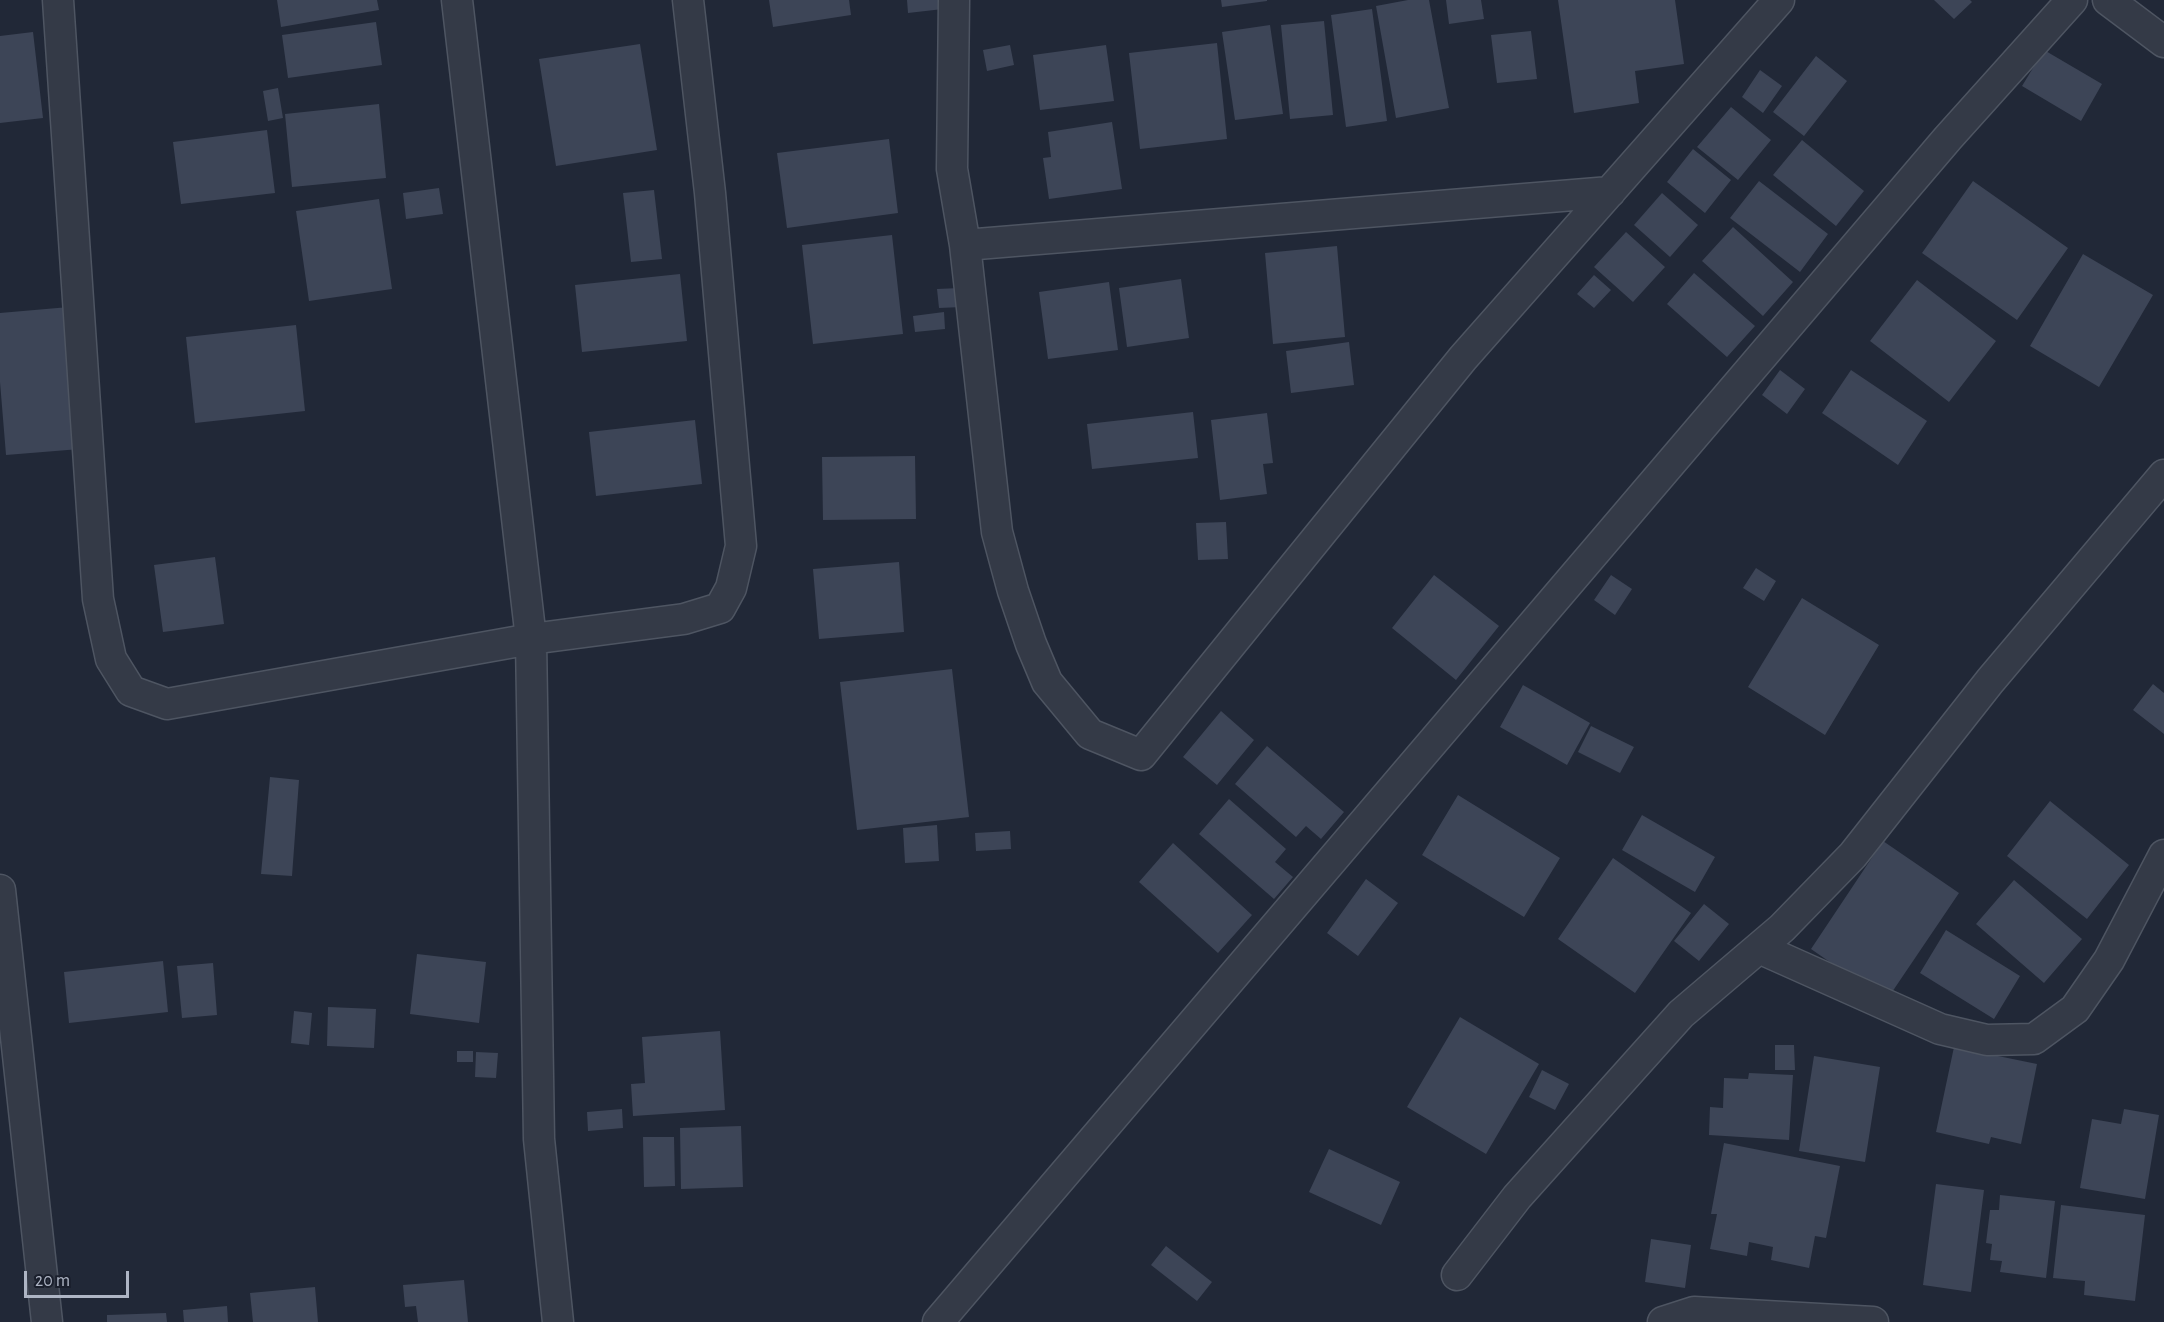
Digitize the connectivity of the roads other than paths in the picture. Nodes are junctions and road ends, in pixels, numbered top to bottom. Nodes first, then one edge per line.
1 (58, 0) edge
2 (457, 0) edge
3 (688, 0) edge
4 (954, 0) edge
5 (1779, 0) edge
6 (2072, 0) edge
7 (2108, 0) edge
8 (2164, 42) edge
9 (1610, 192) junction
10 (965, 245) junction
11 (2164, 475) edge
12 (531, 639) junction
13 (2164, 855) edge
14 (0, 890) edge
15 (1759, 948) junction
16 (1457, 1275) dead end
17 (47, 1322) edge
18 (558, 1322) edge
19 (938, 1322) edge
20 (1663, 1322) edge
21 (1873, 1322) edge

1 - 12 street
2 - 12 street
3 - 12 street
4 - 10 street
5 - 9 street
6 - 19 street
7 - 8 street
9 - 10 street
9 - 10 street
11 - 15 street
12 - 18 street
13 - 15 street
14 - 17 street
15 - 16 street
20 - 21 street

